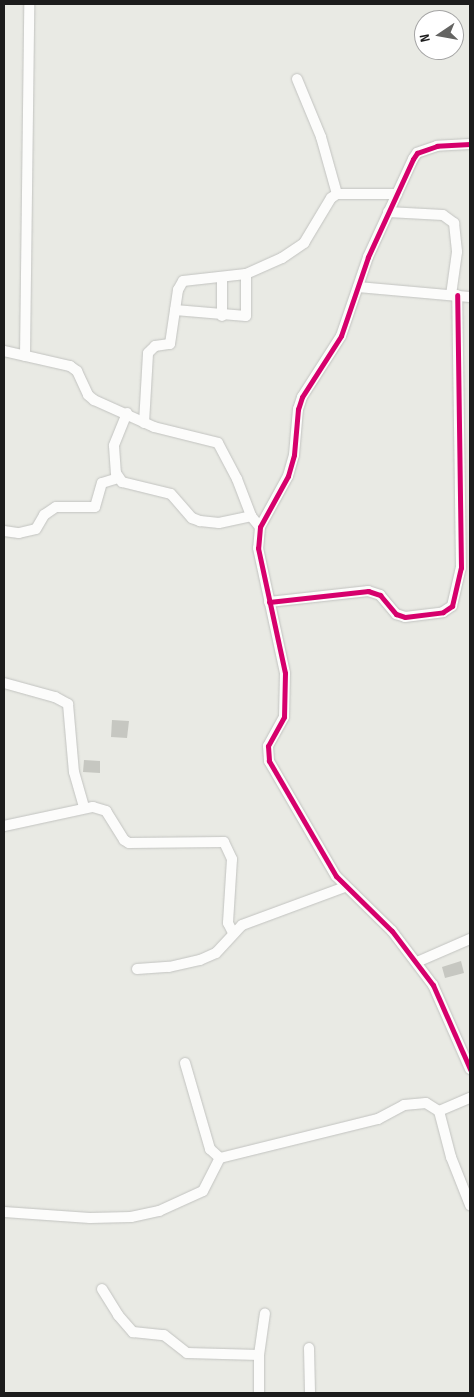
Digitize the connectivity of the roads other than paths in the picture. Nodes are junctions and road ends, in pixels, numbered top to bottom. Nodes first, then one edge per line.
1 (29, 4) edge
2 (297, 79) dead end
3 (470, 144) edge
4 (337, 194) junction
5 (397, 194) junction
6 (388, 212) junction
7 (246, 274) junction
8 (222, 277) junction
9 (358, 287) junction
10 (454, 295) junction
11 (470, 297) edge
12 (176, 310) junction
13 (222, 316) junction
14 (4, 351) edge
15 (24, 356) junction
16 (127, 413) junction
17 (144, 423) junction
18 (118, 478) junction
19 (251, 516) junction
20 (260, 527) junction
21 (4, 531) edge
22 (466, 566) edge
23 (269, 602) junction
24 (4, 683) edge
25 (84, 808) junction
26 (4, 826) edge
27 (345, 887) junction
28 (233, 933) junction
29 (470, 939) edge
30 (417, 962) junction
31 (137, 969) dead end
32 (185, 1063) dead end
33 (470, 1069) edge
34 (470, 1098) edge
35 (440, 1111) junction
36 (220, 1158) junction
37 (470, 1205) edge
38 (4, 1212) edge
39 (102, 1289) dead end
40 (264, 1313) dead end
41 (309, 1348) dead end
42 (259, 1355) junction
43 (259, 1393) edge
44 (310, 1393) edge

1 - 15 street
2 - 4 street
3 - 5 street
4 - 5 street
4 - 7 street
5 - 6 street
6 - 9 street
6 - 10 street
7 - 8 street
7 - 13 street
8 - 12 street
8 - 13 street
9 - 10 street
9 - 20 street
10 - 11 street
10 - 22 street
12 - 13 street
12 - 17 street
14 - 15 street
15 - 16 street
16 - 17 street
16 - 18 street
17 - 19 street
18 - 19 street
18 - 21 street
19 - 20 street
20 - 23 street
22 - 23 street
23 - 27 street
24 - 25 street
25 - 26 street
25 - 28 street
27 - 28 street
27 - 30 street
28 - 31 street
29 - 30 street
30 - 33 street
32 - 36 street
34 - 35 street
35 - 36 street
35 - 37 street
36 - 38 street
39 - 42 street
40 - 42 street
41 - 44 street
42 - 43 street

